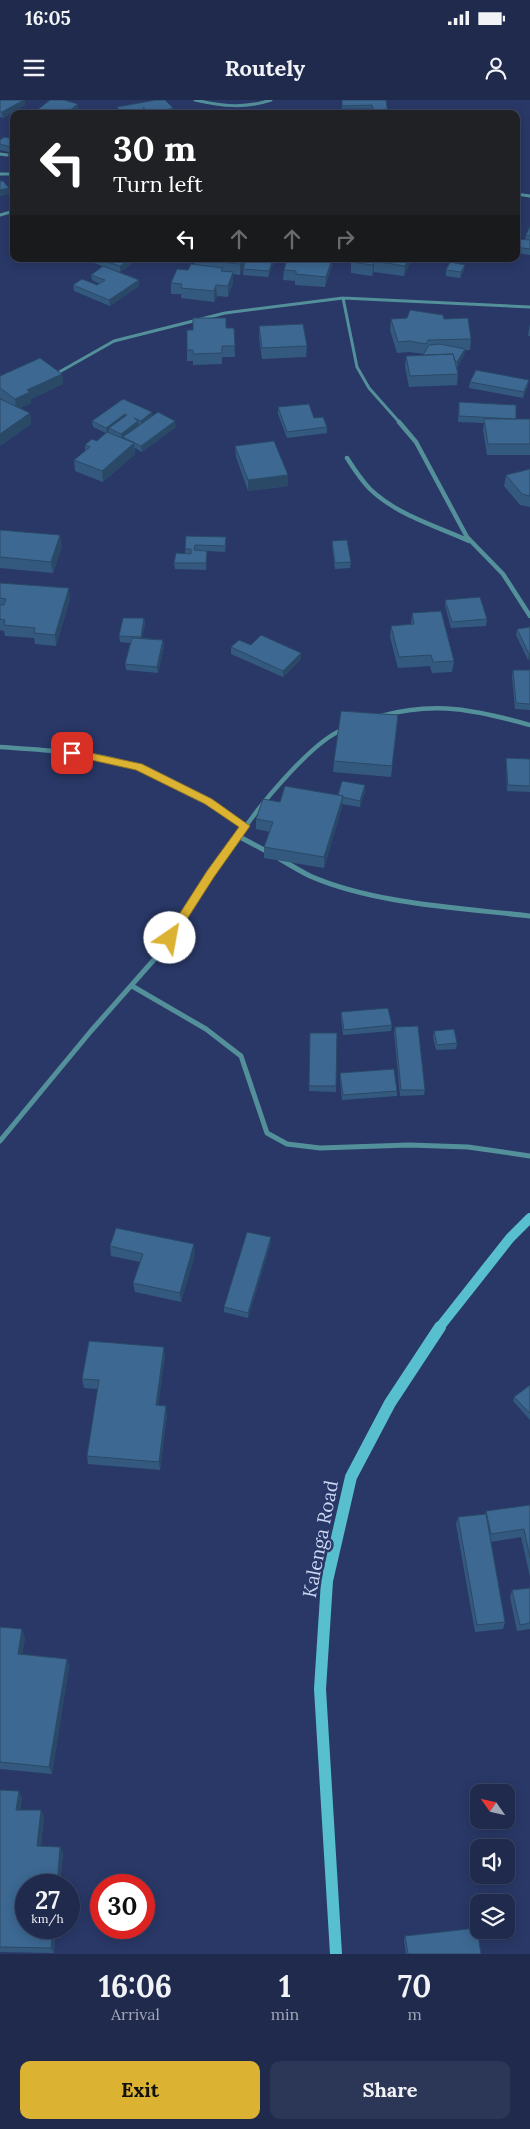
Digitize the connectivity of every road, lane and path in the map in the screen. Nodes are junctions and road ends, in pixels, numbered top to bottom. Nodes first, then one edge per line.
1 (195, 100) edge
2 (272, 100) edge
3 (0, 154) edge
4 (7, 155) edge
5 (344, 298) junction
6 (530, 307) edge
7 (48, 379) edge
8 (347, 458) dead end
9 (472, 542) junction
10 (530, 616) edge
11 (377, 716) edge
12 (530, 724) edge
13 (350, 726) edge
14 (0, 747) edge
15 (245, 826) junction
16 (238, 836) junction
17 (530, 916) edge
18 (132, 986) junction
19 (0, 1140) edge
20 (530, 1156) edge
21 (530, 1218) edge
22 (336, 1954) edge

1 - 2 street
3 - 4 street
5 - 6 street
5 - 7 street
5 - 9 street
8 - 9 street
9 - 10 street
11 - 12 street
13 - 15 street
14 - 15 street
15 - 16 street
16 - 17 street
16 - 18 street
18 - 19 street
18 - 20 street
21 - 22 main road, Kalenga Road

